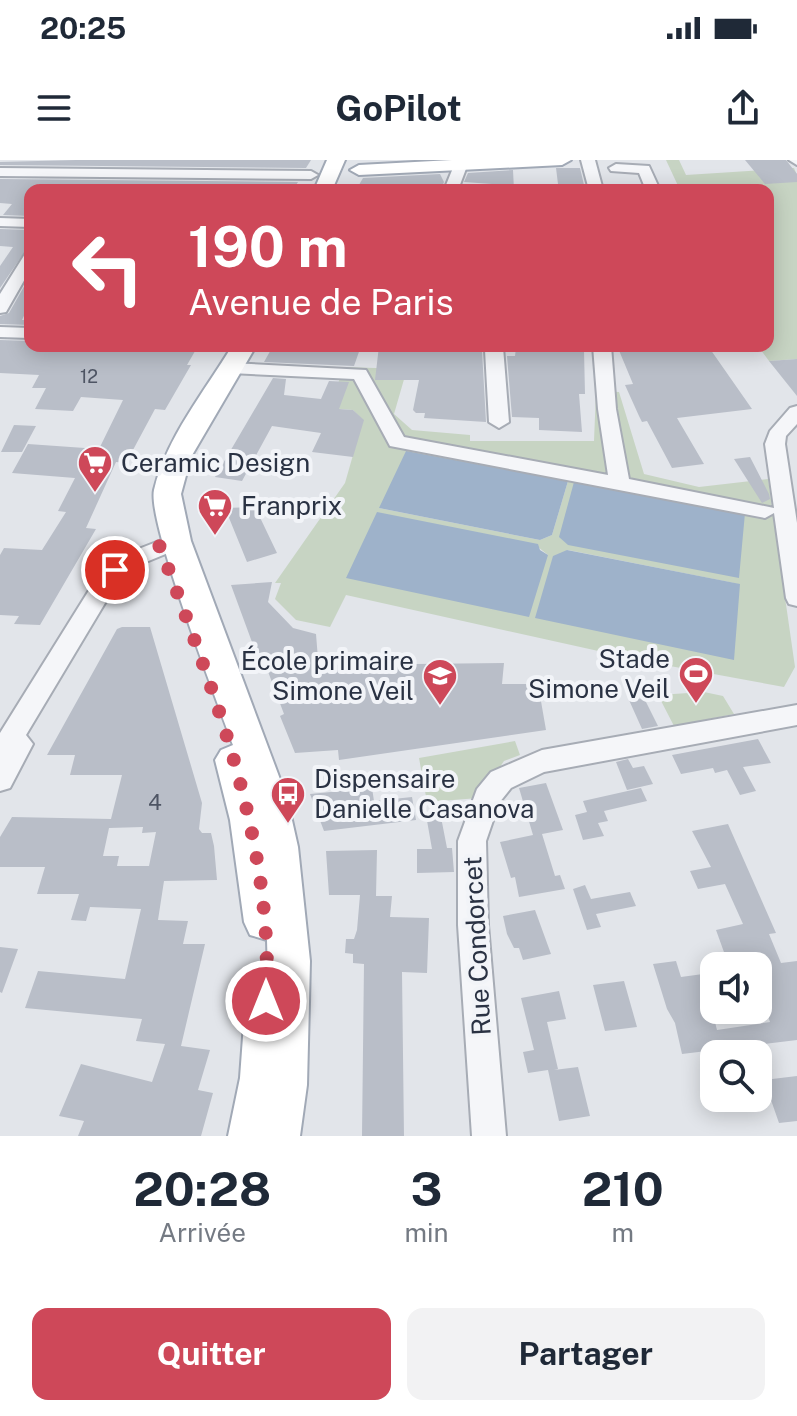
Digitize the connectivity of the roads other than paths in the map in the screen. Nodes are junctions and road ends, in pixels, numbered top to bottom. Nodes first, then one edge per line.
1 (202, 160) edge
2 (320, 160) edge
3 (336, 160) edge
4 (562, 160) edge
5 (588, 160) edge
6 (519, 161) edge
7 (496, 162) edge
8 (356, 163) edge
9 (460, 166) junction
10 (86, 169) edge
11 (616, 169) edge
12 (0, 172) edge
13 (193, 173) junction
14 (317, 182) edge
15 (337, 184) edge
16 (349, 184) edge
17 (453, 184) edge
18 (594, 184) edge
19 (650, 184) edge
20 (0, 222) edge
21 (24, 223) edge
22 (24, 268) edge
23 (0, 272) edge
24 (21, 273) junction
25 (0, 308) edge
26 (0, 332) edge
27 (24, 333) edge
28 (494, 352) edge
29 (602, 352) edge
30 (234, 353) edge
31 (797, 412) edge
32 (499, 422) dead end
33 (783, 446) edge
34 (620, 484) junction
35 (765, 511) dead end
36 (169, 544) junction
37 (797, 598) edge
38 (68, 649) junction
39 (797, 715) edge
40 (0, 756) edge
41 (0, 780) edge
42 (251, 1136) edge
43 (277, 1136) edge
44 (489, 1136) edge

1 - 13 street
2 - 14 street
3 - 14 main road
4 - 6 main road
5 - 18 street
6 - 7 main road
7 - 9 main road
8 - 9 main road
8 - 15 main road
8 - 16 main road
9 - 17 street
10 - 12 street
10 - 13 street
11 - 19 street
13 - 14 street
20 - 21 street
22 - 24 street
23 - 24 street
24 - 25 street
26 - 27 street
28 - 32 street
29 - 34 street
30 - 34 street
30 - 36 main road
31 - 33 street
33 - 37 street
34 - 35 street
36 - 38 street
36 - 42 main road
36 - 43 main road
38 - 40 street
38 - 41 street
39 - 44 street, Rue Condorcet

